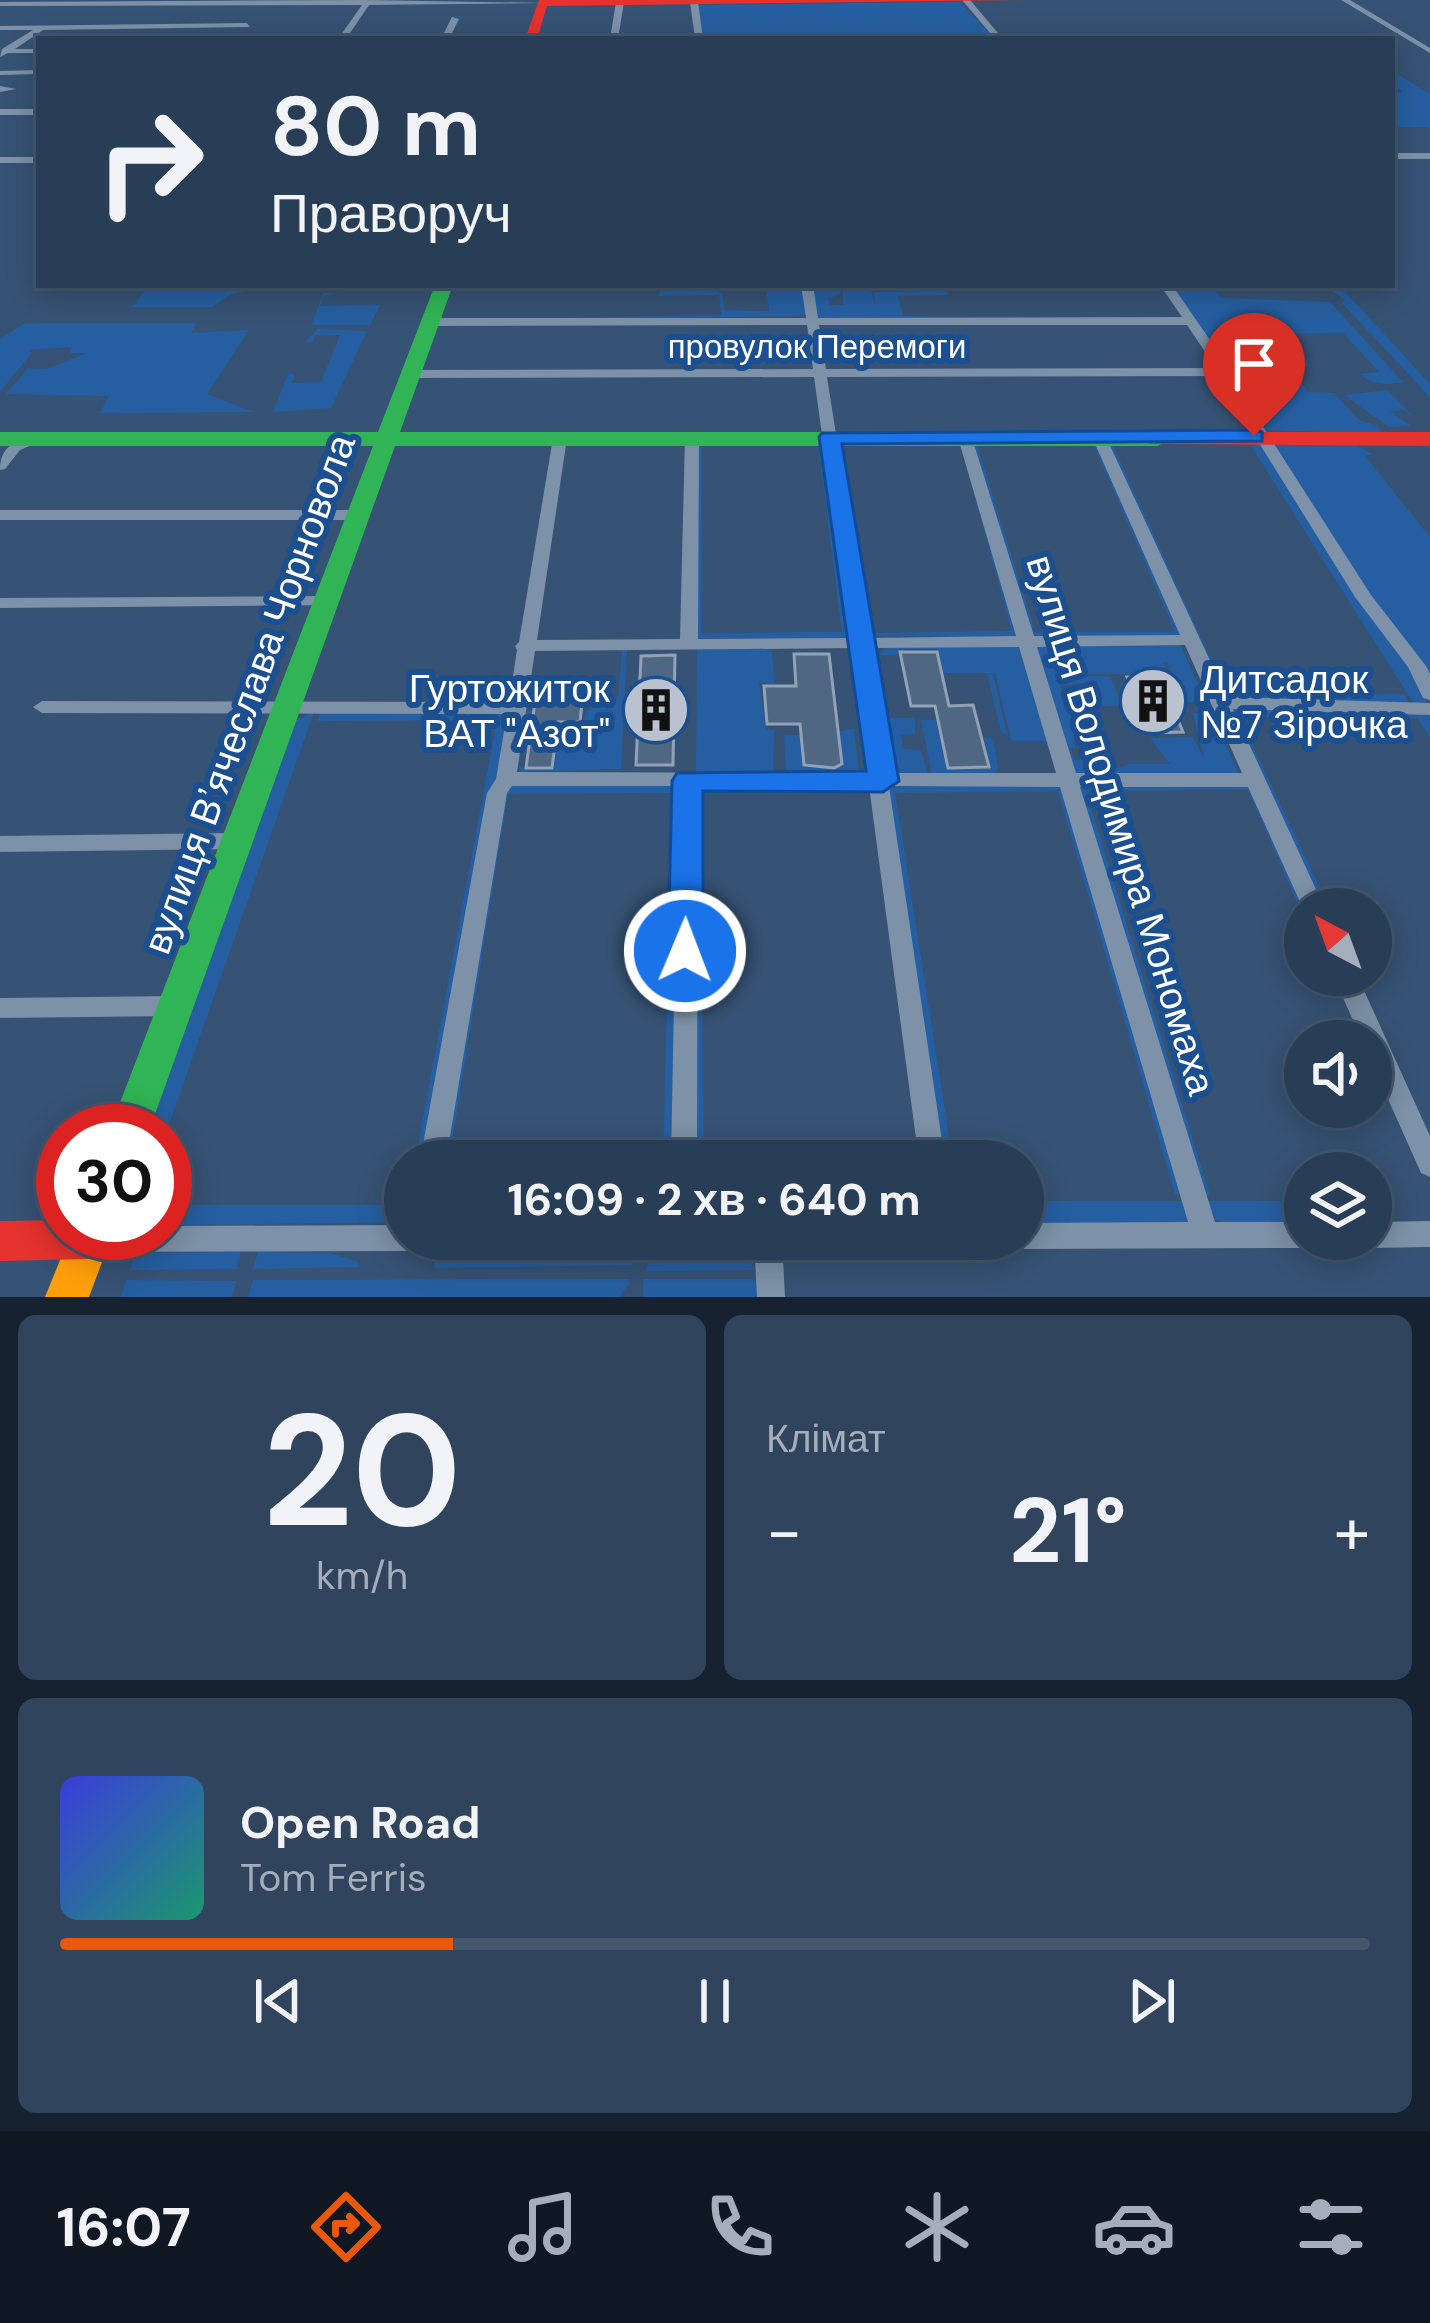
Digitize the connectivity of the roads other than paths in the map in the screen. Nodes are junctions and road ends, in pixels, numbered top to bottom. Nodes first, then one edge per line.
1 (966, 0) edge
2 (1022, 0) edge
3 (1345, 0) edge
4 (543, 1) edge
5 (804, 1) edge
6 (77, 2) edge
7 (368, 2) edge
8 (620, 2) edge
9 (694, 2) edge
10 (226, 3) edge
11 (0, 4) edge
12 (455, 19) dead end
13 (247, 25) dead end
14 (200, 26) junction
15 (0, 28) edge
16 (41, 28) junction
17 (188, 36) edge
18 (344, 36) edge
19 (446, 36) edge
20 (532, 36) edge
21 (614, 36) edge
22 (699, 36) edge
23 (996, 36) edge
24 (36, 51) edge
25 (1430, 51) edge
26 (2, 52) edge
27 (36, 72) edge
28 (0, 73) edge
29 (0, 112) edge
30 (36, 112) edge
31 (1395, 156) edge
32 (1430, 156) edge
33 (0, 160) edge
34 (36, 160) edge
35 (443, 288) edge
36 (808, 288) edge
37 (1168, 288) edge
38 (809, 320) junction
39 (1188, 321) junction
40 (430, 322) junction
41 (1222, 372) junction
42 (411, 374) junction
43 (819, 374) junction
44 (692, 437) junction
45 (830, 437) junction
46 (1099, 437) junction
47 (1264, 437) junction
48 (386, 438) junction
49 (560, 438) junction
50 (965, 438) junction
51 (1430, 439) edge
52 (11, 446) edge
53 (0, 515) edge
54 (358, 515) junction
55 (325, 601) junction
56 (0, 603) edge
57 (1029, 640) junction
58 (1191, 640) junction
59 (862, 642) junction
60 (689, 644) junction
61 (524, 646) junction
62 (1430, 694) edge
63 (1220, 703) junction
64 (42, 707) dead end
65 (285, 707) junction
66 (516, 708) junction
67 (1430, 709) edge
68 (506, 779) junction
69 (1069, 780) junction
70 (1252, 780) junction
71 (688, 781) junction
72 (881, 781) junction
73 (236, 841) junction
74 (0, 844) edge
75 (1304, 888) edge
76 (1354, 996) edge
77 (175, 1006) junction
78 (0, 1009) edge
79 (139, 1104) edge
80 (438, 1140) edge
81 (684, 1140) edge
82 (929, 1140) edge
83 (1430, 1165) edge
84 (1205, 1234) junction
85 (1430, 1234) edge
86 (1044, 1235) edge
87 (1284, 1235) edge
88 (1392, 1235) edge
89 (192, 1237) edge
90 (36, 1238) edge
91 (384, 1238) edge
92 (0, 1240) edge
93 (82, 1260) edge
94 (769, 1260) edge
95 (68, 1297) edge
96 (771, 1297) edge

1 - 2 main road
1 - 5 main road
1 - 23 street
3 - 25 street
4 - 7 street
4 - 8 main road
4 - 20 main road
5 - 9 main road
6 - 10 street
6 - 11 street
6 - 16 street
7 - 10 street
7 - 18 street
8 - 9 main road
8 - 21 street
9 - 22 street
10 - 14 street
12 - 19 street
13 - 14 street
14 - 16 street
14 - 17 street
15 - 16 street
16 - 26 street
24 - 26 street
27 - 28 street
29 - 30 street
31 - 32 street
33 - 34 street
35 - 40 main road, вулиця Вʼячеслава Чорновола
36 - 38 street
37 - 39 street
38 - 39 street
38 - 40 street
38 - 43 street
39 - 41 street
40 - 42 main road, вулиця Вʼячеслава Чорновола
41 - 43 street, провулок Перемоги
41 - 47 street
42 - 43 street, провулок Перемоги
42 - 48 main road, вулиця Вʼячеслава Чорновола
43 - 45 street
44 - 45 main road
44 - 49 main road
44 - 60 street
45 - 50 main road
45 - 59 street
46 - 47 main road
46 - 50 main road
46 - 58 street
47 - 51 main road
47 - 62 street
48 - 49 main road
48 - 52 main road
48 - 54 main road, вулиця Вʼячеслава Чорновола
49 - 61 street
50 - 57 street, вулиця Володимира Мономаха
53 - 54 street
54 - 55 main road, вулиця Вʼячеслава Чорновола
55 - 56 street
55 - 65 main road, вулиця Вʼячеслава Чорновола
57 - 58 street
57 - 59 street
57 - 69 street, вулиця Володимира Мономаха
58 - 63 street
59 - 60 street
59 - 72 street
60 - 61 street
61 - 66 street
63 - 67 street
63 - 70 street
64 - 65 street
65 - 66 street
65 - 73 main road, вулиця Вʼячеслава Чорновола
66 - 68 street
68 - 71 street
68 - 80 street
69 - 70 street
69 - 72 street
69 - 84 street, вулиця Володимира Мономаха
70 - 75 street
71 - 72 street
71 - 81 street
72 - 82 street
73 - 74 street
73 - 77 main road, вулиця Вʼячеслава Чорновола
76 - 83 street
77 - 78 street
77 - 79 main road, вулиця Вʼячеслава Чорновола
84 - 86 street
84 - 87 street
85 - 88 street
89 - 91 street
90 - 92 main road
93 - 95 main road
94 - 96 street

